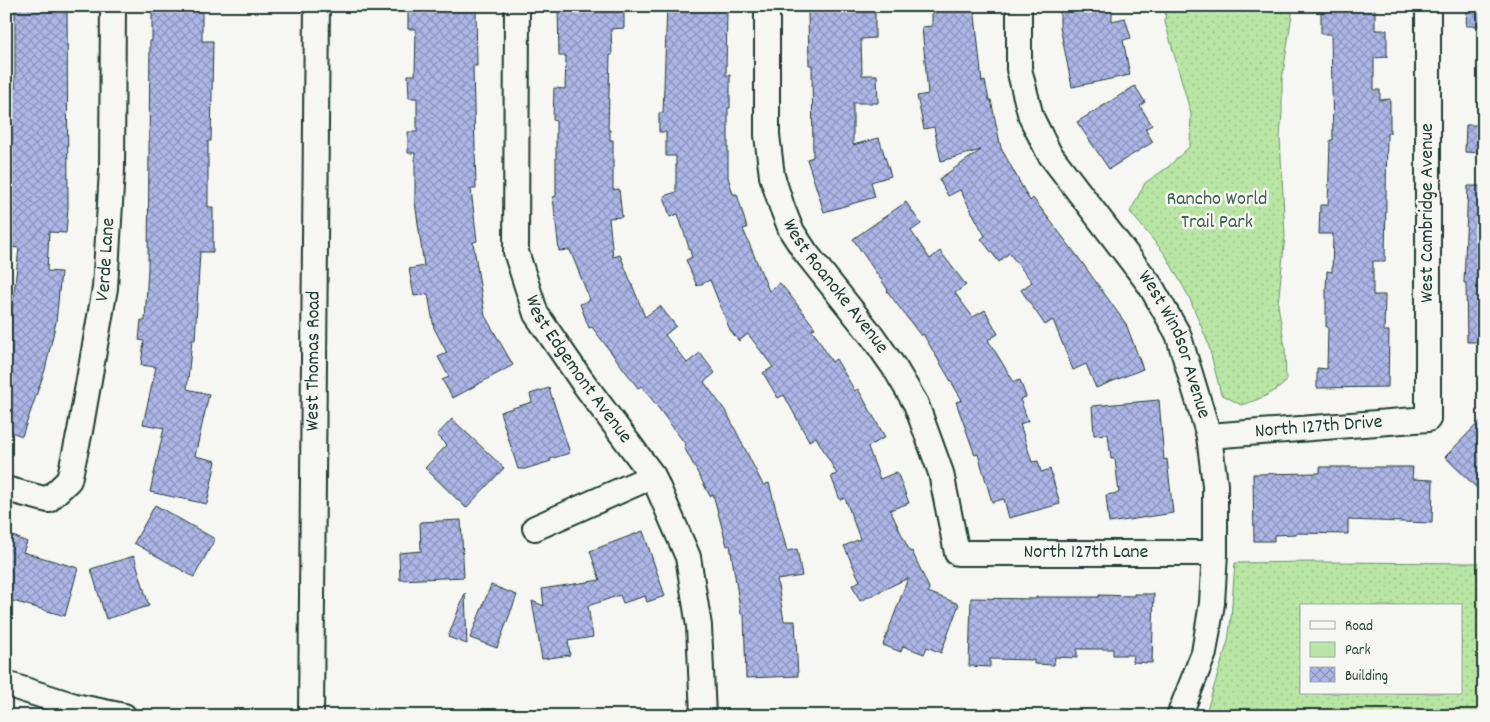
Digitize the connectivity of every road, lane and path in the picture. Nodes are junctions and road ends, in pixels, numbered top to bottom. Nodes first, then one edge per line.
1 (113, 6) edge
2 (318, 6) edge
3 (517, 6) edge
4 (767, 6) edge
5 (1019, 6) edge
6 (1428, 6) edge
7 (1428, 419) joint
8 (1210, 436) junction
9 (654, 476) junction
10 (6, 489) edge
11 (535, 528) dead end
12 (958, 553) joint
13 (1215, 554) junction
14 (6, 684) edge
15 (117, 716) edge
16 (124, 716) edge
17 (310, 716) edge
18 (703, 716) edge
19 (1179, 716) edge

1 - 10 street, Verde Lane
2 - 17 street, West Thomas Road
3 - 9 street, West Edgemont Avenue
4 - 12 street, West Roanoke Avenue
5 - 8 street, West Windsor Avenue
6 - 7 street, West Cambridge Avenue
7 - 8 street, North 127th Drive
8 - 13 street, West Windsor Avenue
9 - 11 street
9 - 18 street, West Edgemont Avenue
12 - 13 street, North 127th Lane
13 - 19 street, West Windsor Avenue
14 - 15 street
15 - 16 street

